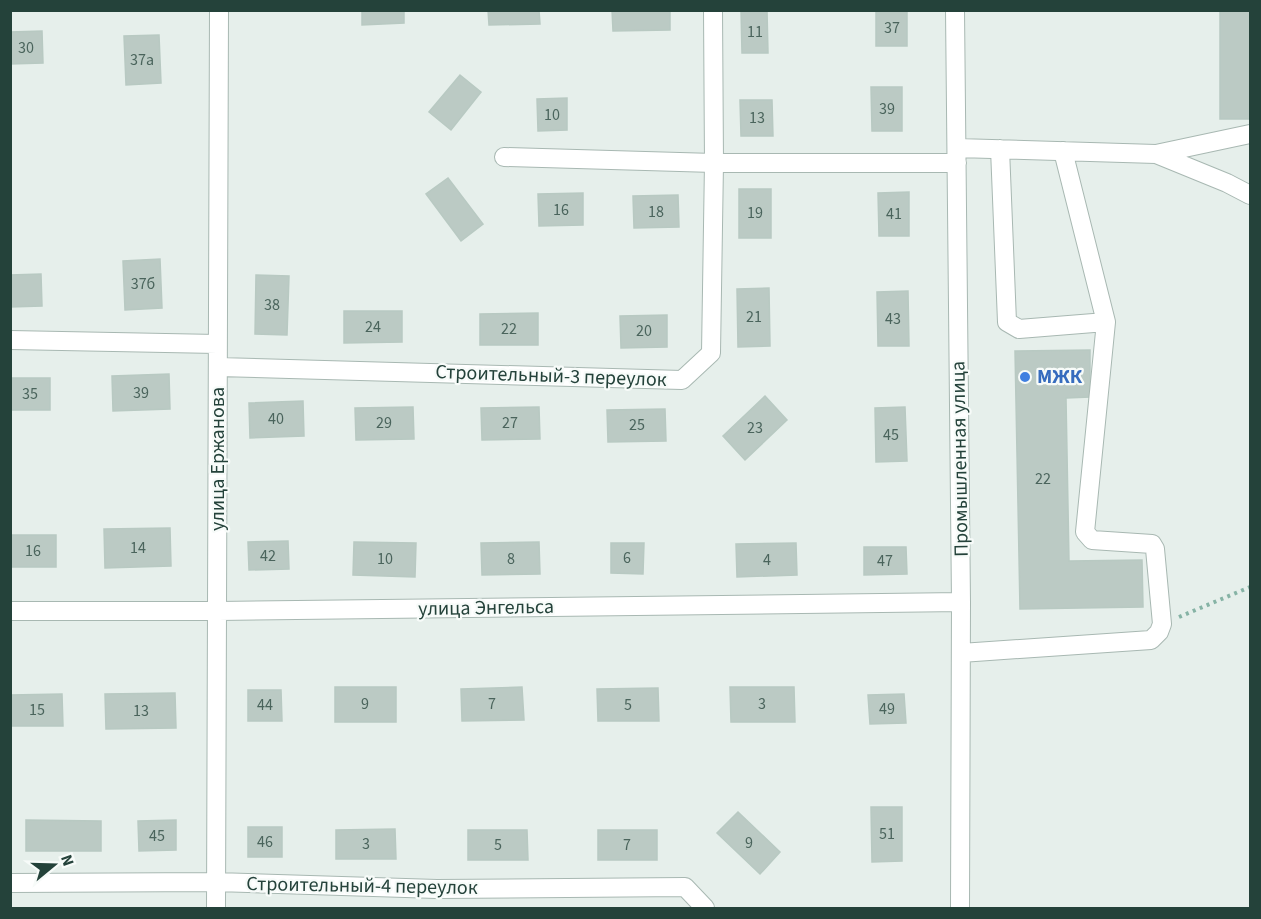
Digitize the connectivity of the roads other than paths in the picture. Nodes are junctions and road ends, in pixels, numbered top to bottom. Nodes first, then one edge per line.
1 (219, 10) edge
2 (713, 10) edge
3 (955, 10) edge
4 (1251, 134) edge
5 (1000, 149) junction
6 (1063, 151) junction
7 (1156, 154) junction
8 (957, 156) junction
9 (504, 157) dead end
10 (714, 163) junction
11 (1227, 183) junction
12 (1251, 183) edge
13 (1251, 195) edge
14 (1106, 322) junction
15 (10, 340) edge
16 (217, 344) junction
17 (218, 367) junction
18 (961, 602) junction
19 (10, 611) edge
20 (218, 611) junction
21 (961, 653) junction
22 (216, 882) junction
23 (10, 883) edge
24 (216, 909) edge
25 (705, 909) edge
26 (960, 909) edge

1 - 16 street, улица Ержанова
2 - 10 street, Строительный-3 переулок
3 - 8 street, Промышленная улица
4 - 7 street
5 - 6 street
5 - 8 street
5 - 14 street
6 - 7 street
6 - 14 street
7 - 11 street
8 - 10 street
8 - 18 street, Промышленная улица
9 - 10 street
10 - 17 street, Строительный-3 переулок
11 - 12 street
11 - 13 street
14 - 21 street
15 - 16 street
16 - 17 street, улица Ержанова
17 - 20 street, улица Ержанова
18 - 20 street, улица Энгельса
18 - 21 street, Промышленная улица
19 - 20 street, улица Энгельса
20 - 22 street, улица Ержанова
21 - 26 street, Промышленная улица
22 - 23 street, Строительный-4 переулок
22 - 24 street, улица Ержанова
22 - 25 street, Строительный-4 переулок

